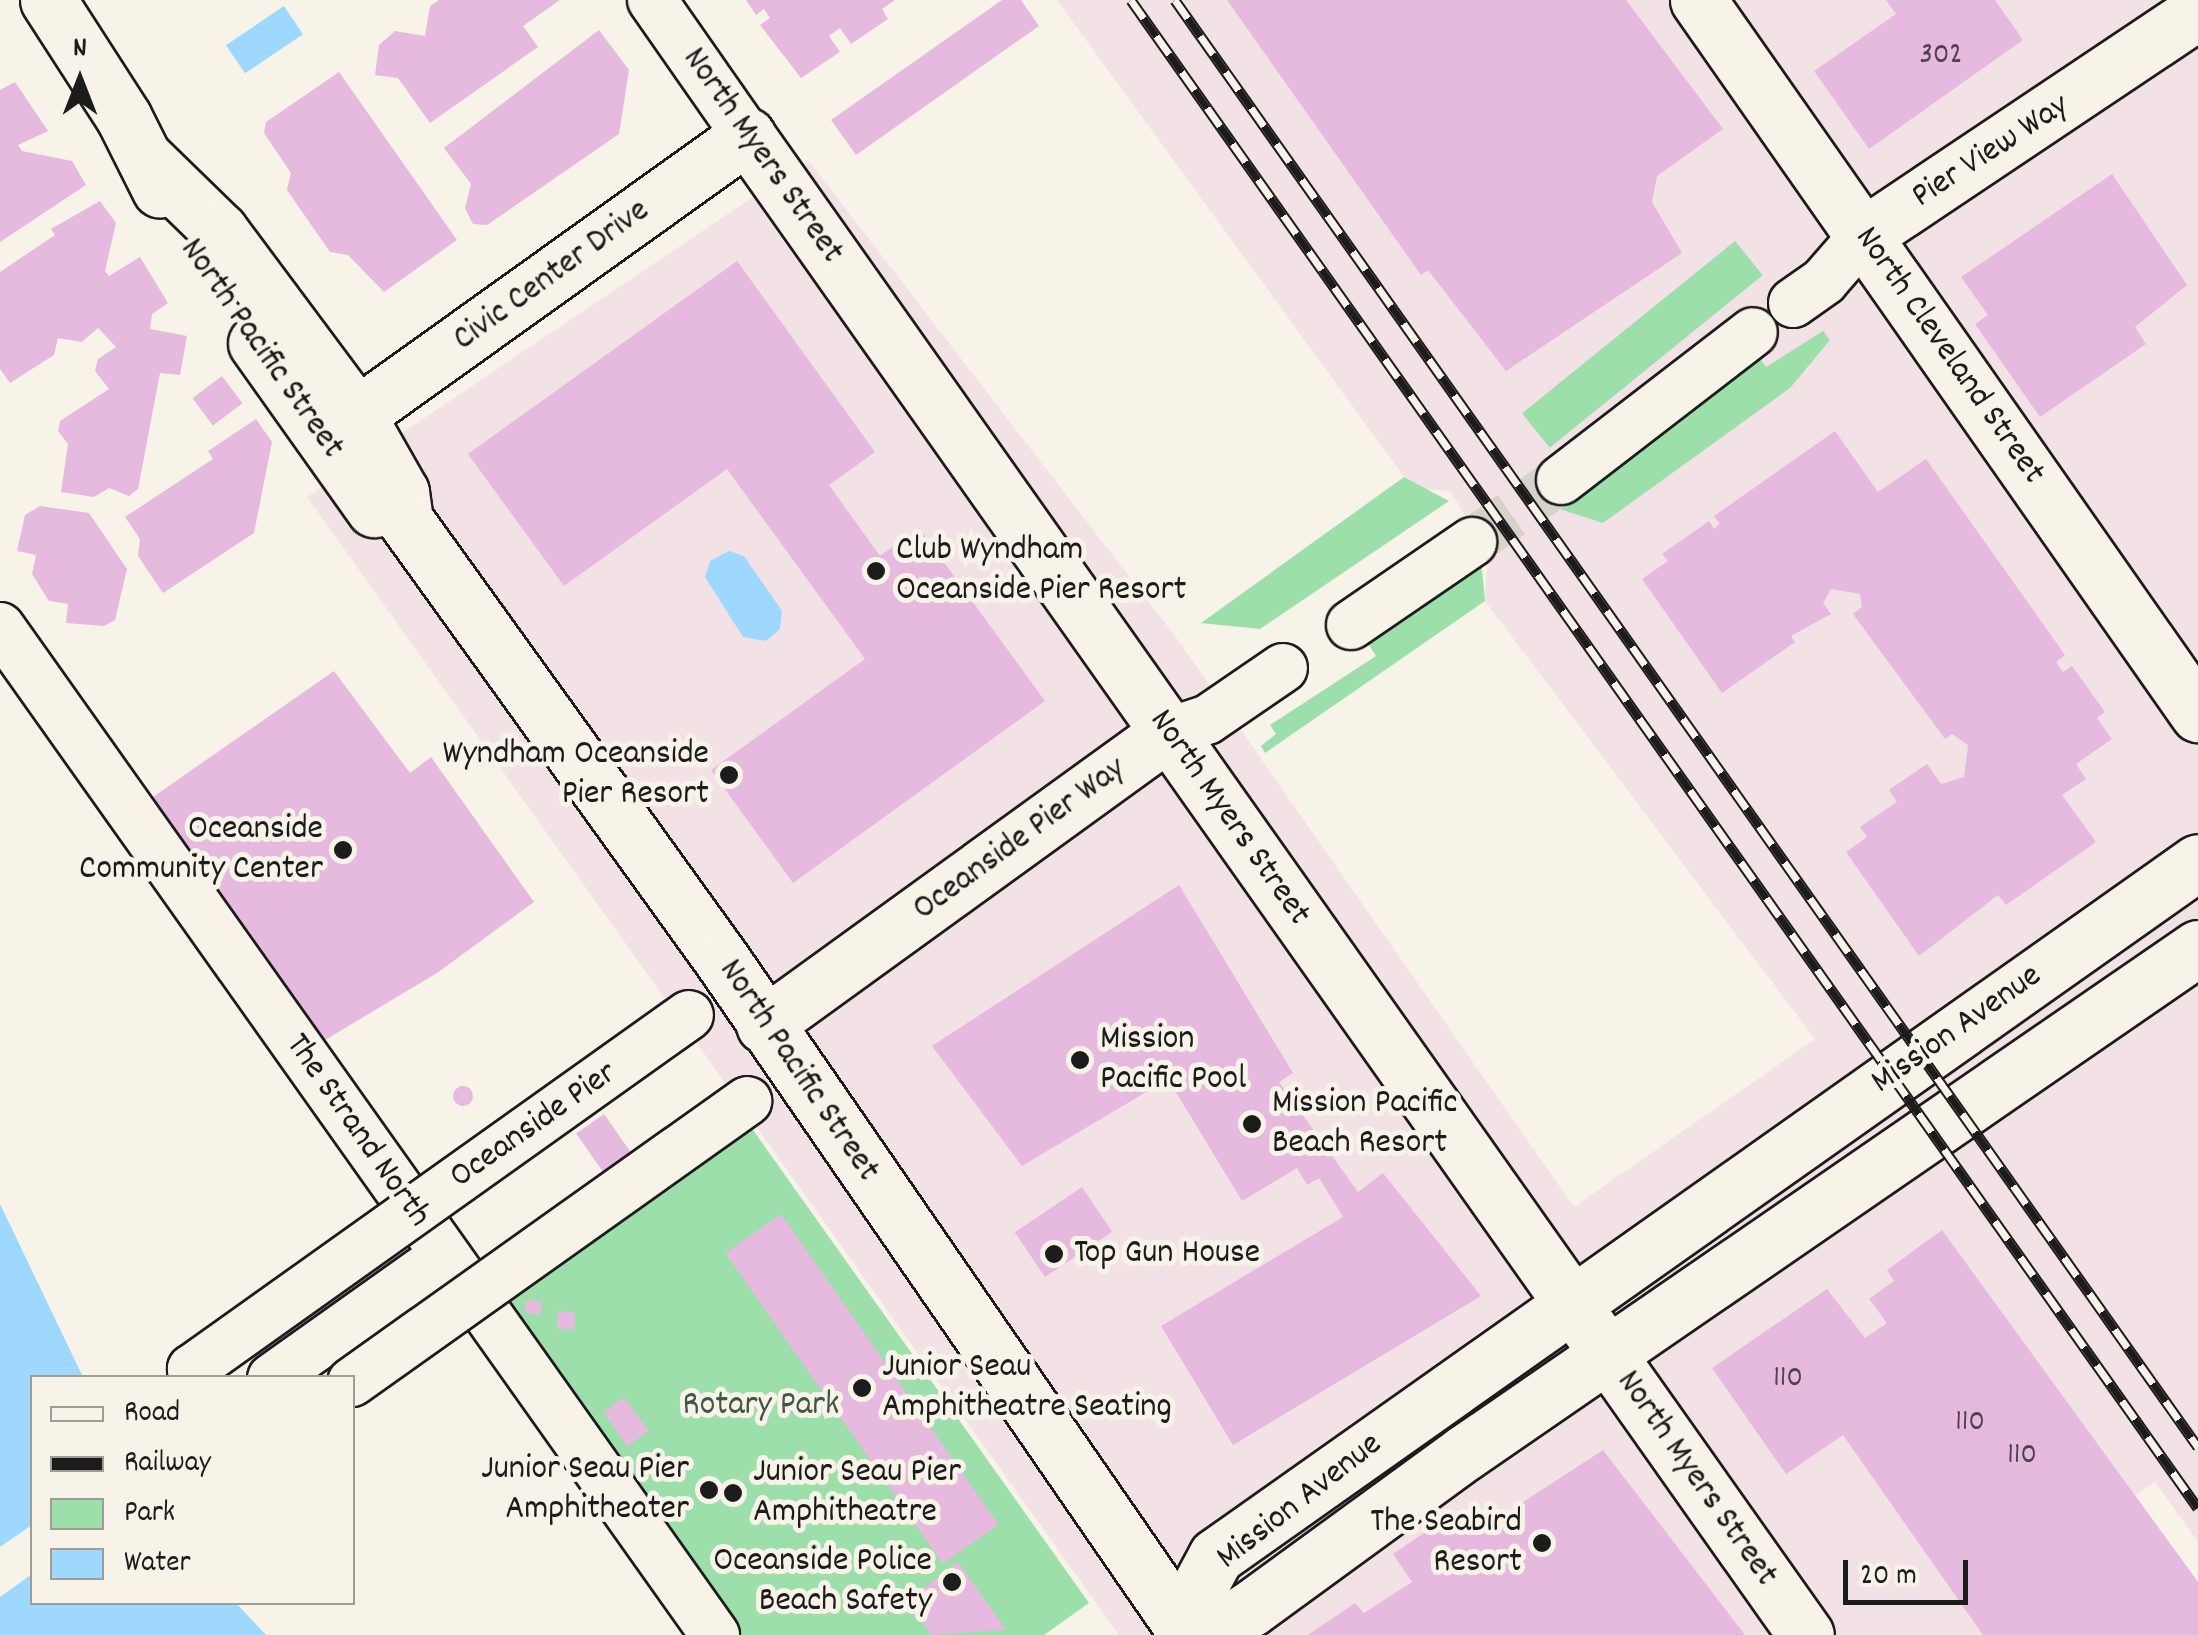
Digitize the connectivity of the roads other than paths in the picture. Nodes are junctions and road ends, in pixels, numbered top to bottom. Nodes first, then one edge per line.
1 (48, 0) edge
2 (652, 0) edge
3 (1698, 0) edge
4 (2198, 11) edge
5 (747, 136) junction
6 (145, 158) junction
7 (1864, 235) junction
8 (1793, 304) dead end
9 (1753, 332) dead end
10 (357, 414) junction
11 (1561, 480) tunnel mouth
12 (401, 512) junction
13 (1472, 542) tunnel mouth
14 (1351, 625) dead end
15 (0, 627) edge
16 (1283, 668) dead end
17 (2198, 714) edge
18 (1169, 732) junction
19 (2198, 862) edge
20 (2198, 948) edge
21 (689, 1016) dead end
22 (764, 1025) junction
23 (747, 1101) dead end
24 (446, 1255) junction
25 (1571, 1303) junction
26 (1608, 1355) junction
27 (196, 1375) edge
28 (276, 1375) edge
29 (355, 1380) edge
30 (1184, 1629) edge
31 (715, 1635) edge
32 (1806, 1635) edge

1 - 6 main road, North Pacific Street
2 - 5 street, North Myers Street
3 - 7 main road, North Cleveland Street
4 - 7 main road, Pier View Way
5 - 10 main road, Civic Center Drive
5 - 18 main road, North Myers Street
6 - 10 main road, North Pacific Street
6 - 12 main road, North Pacific Street
7 - 8 street, Pier View Way
7 - 17 main road, North Cleveland Street
9 - 11 street
10 - 12 main road, North Pacific Street
12 - 22 main road, North Pacific Street
13 - 14 street
15 - 24 street, The Strand North
16 - 18 street, Oceanside Pier Way
18 - 22 main road, Oceanside Pier Way
18 - 25 main road, North Myers Street
19 - 25 main road, Mission Avenue
20 - 26 main road, Mission Avenue
21 - 27 street, Oceanside Pier, bridge
22 - 30 main road, North Pacific Street
23 - 29 street, bridge
24 - 28 street
24 - 31 street, The Strand North
25 - 26 main road, North Myers Street
25 - 30 main road, Mission Avenue
26 - 30 main road, Mission Avenue
26 - 32 main road, North Myers Street

